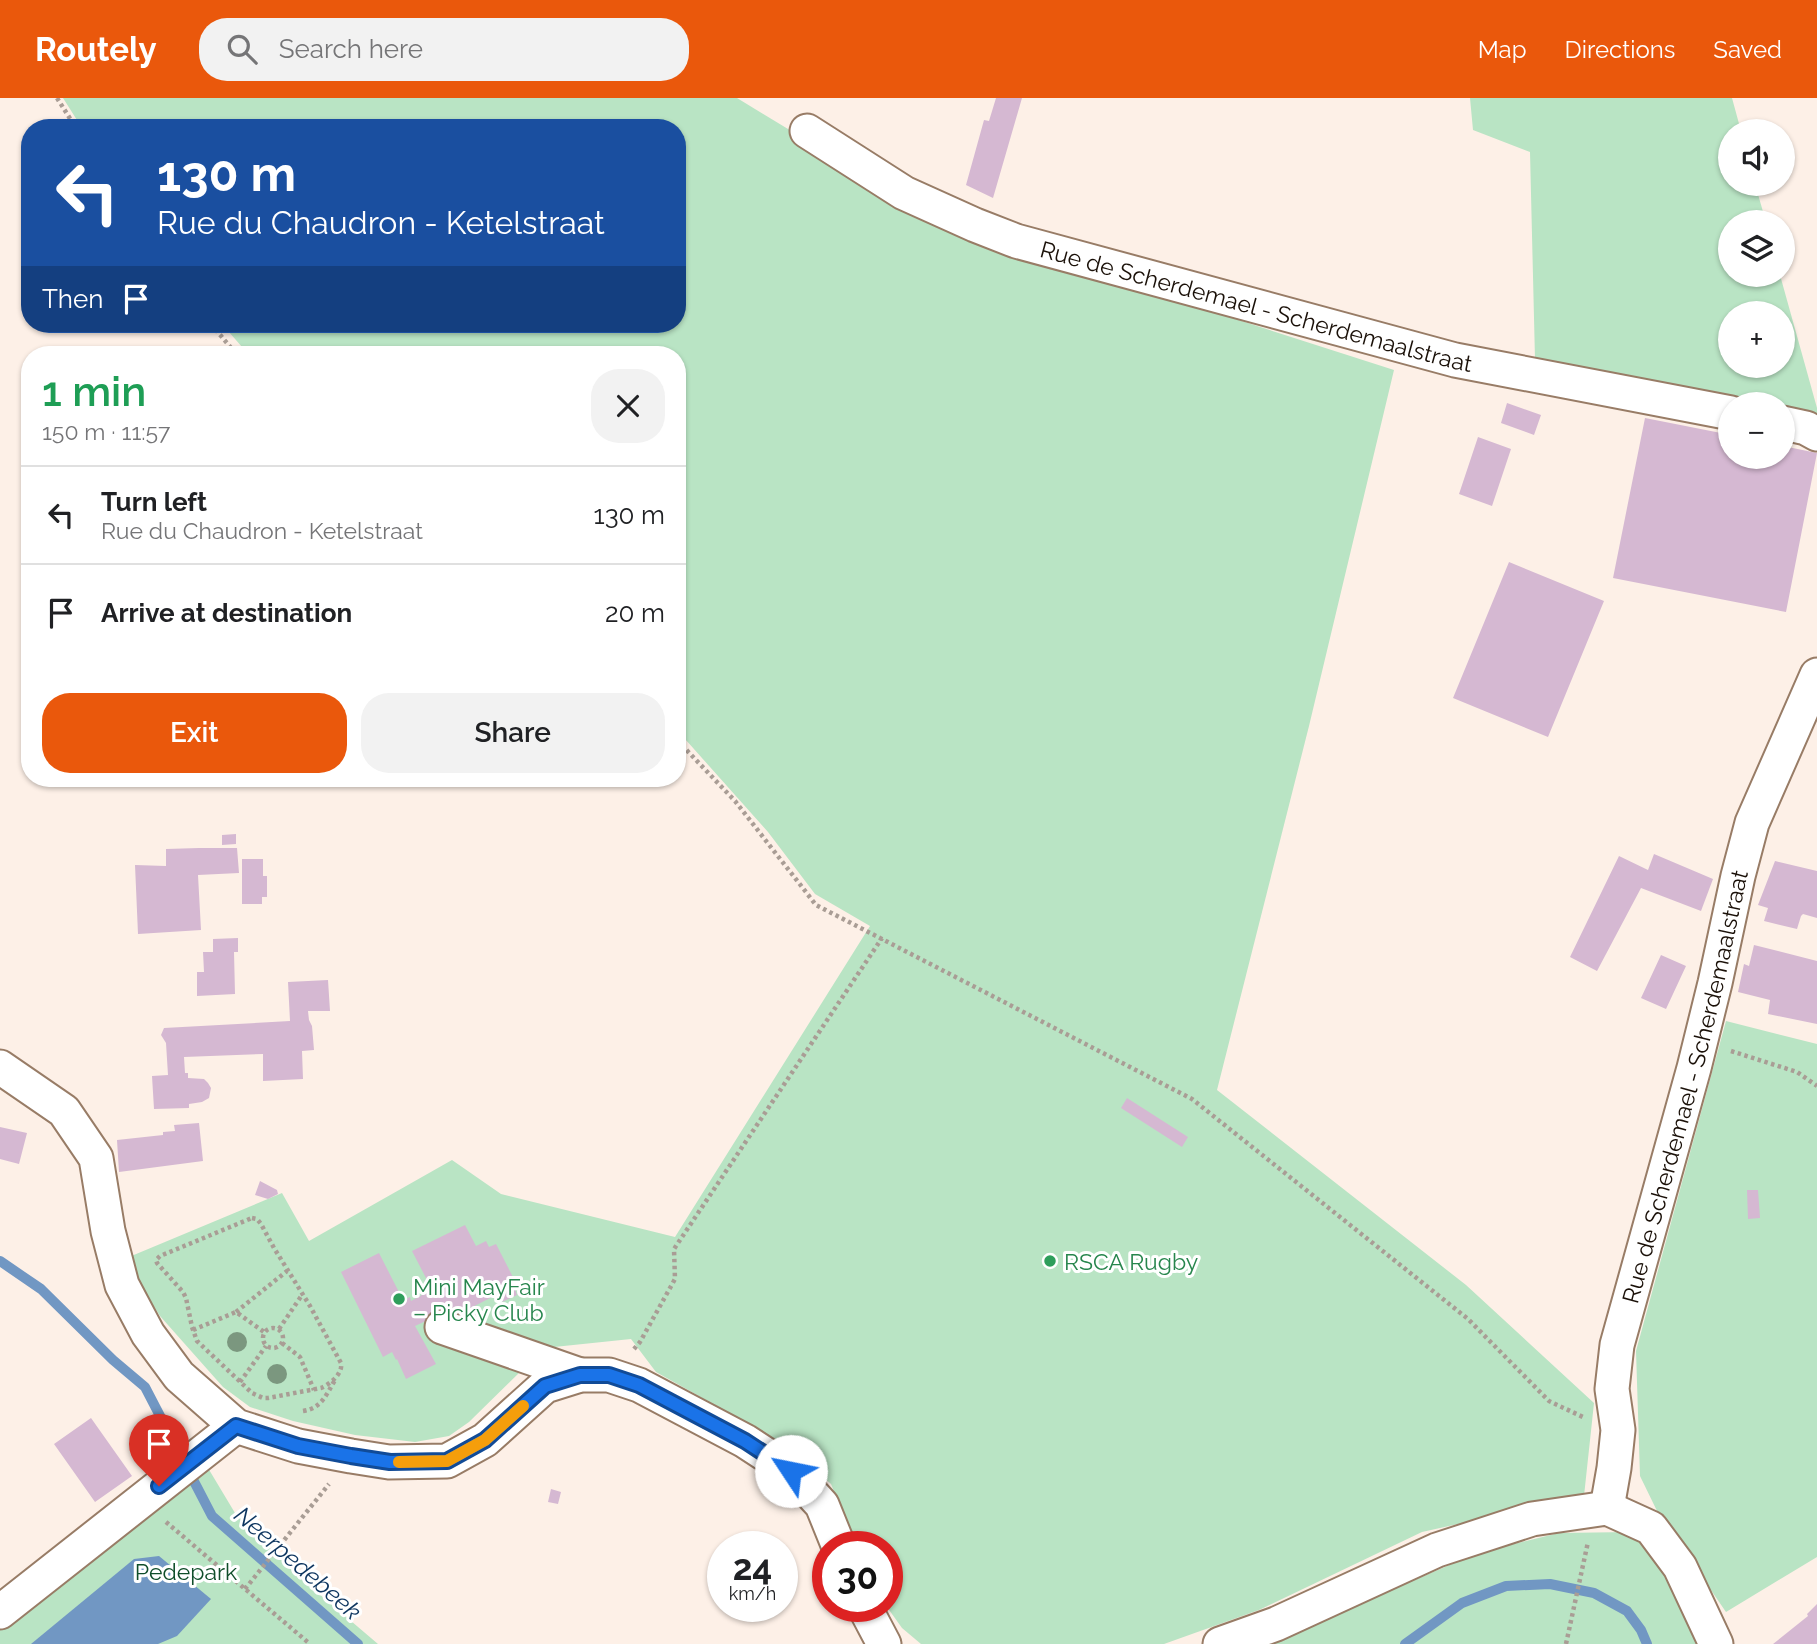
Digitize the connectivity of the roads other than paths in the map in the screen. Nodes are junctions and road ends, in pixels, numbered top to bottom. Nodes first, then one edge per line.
1 (807, 131) dead end
2 (1718, 411) edge
3 (1795, 426) edge
4 (1817, 434) edge
5 (1817, 676) edge
6 (0, 1067) edge
7 (442, 1327) dead end
8 (594, 1375) junction
9 (236, 1426) junction
10 (1607, 1508) junction
11 (833, 1531) edge
12 (0, 1612) edge
13 (872, 1622) edge
14 (884, 1644) edge
15 (1220, 1644) edge
16 (1716, 1644) edge

1 - 2 street, Rue de Scherdemael - Scherdemaalstraat
3 - 4 street
5 - 10 street, Rue de Scherdemael - Scherdemaalstraat
6 - 9 street
7 - 8 street
8 - 9 street
8 - 11 street
9 - 12 street
10 - 15 street
10 - 16 street
13 - 14 street

